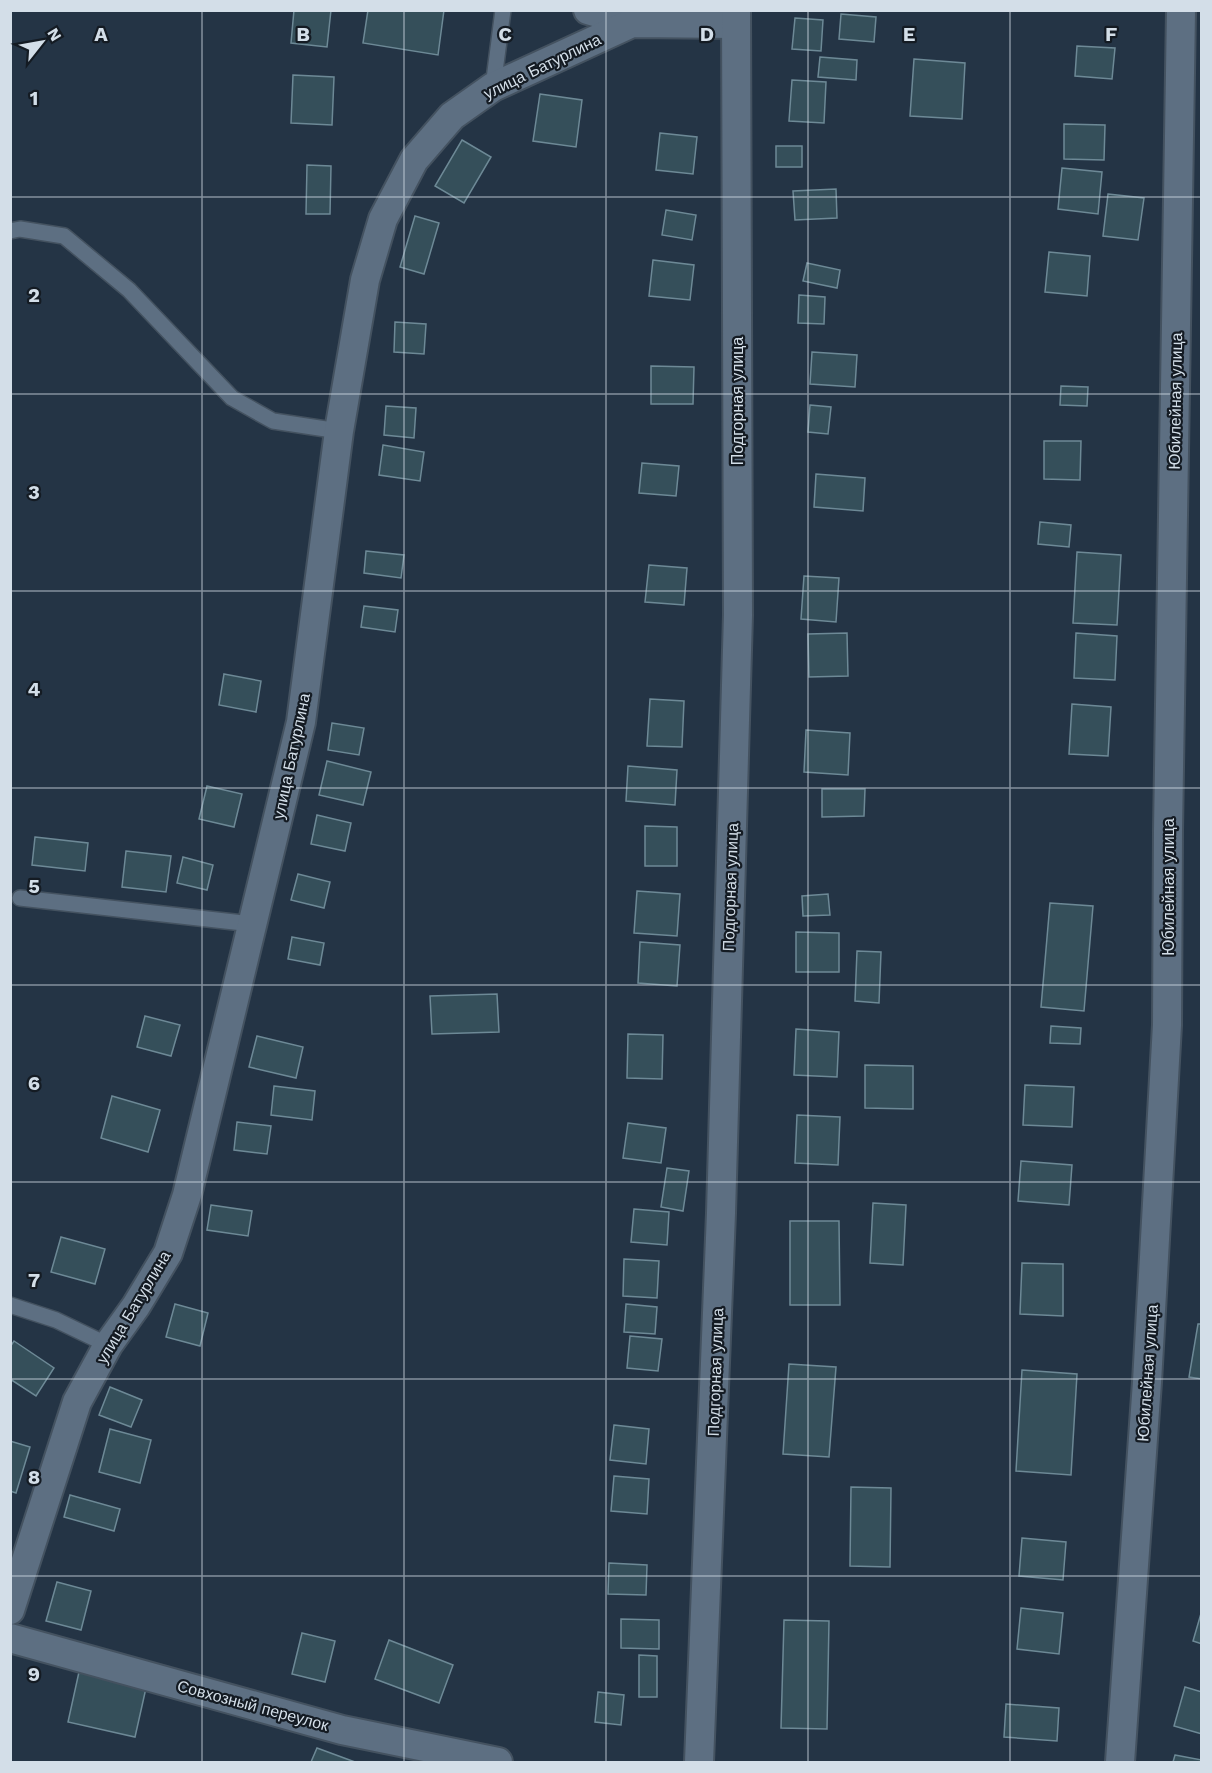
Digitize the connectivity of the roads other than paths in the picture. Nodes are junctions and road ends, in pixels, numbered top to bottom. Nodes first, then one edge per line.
1 (503, 10) edge
2 (588, 10) edge
3 (1181, 10) edge
4 (735, 17) edge
5 (632, 23) junction
6 (493, 87) junction
7 (10, 231) edge
8 (339, 430) junction
9 (20, 898) dead end
10 (252, 924) junction
11 (10, 1305) edge
12 (108, 1345) junction
13 (10, 1610) edge
14 (10, 1638) edge
15 (498, 1762) edge
16 (699, 1762) edge
17 (1120, 1762) edge

1 - 6 lane
2 - 5 street
3 - 17 street, Юбилейная улица
4 - 5 street, улица Батурлина
4 - 16 street, Подгорная улица
5 - 6 street, улица Батурлина
6 - 8 street, улица Батурлина
7 - 8 lane
8 - 10 street, улица Батурлина
9 - 10 lane
10 - 12 street, улица Батурлина
11 - 12 lane
12 - 13 street, улица Батурлина
14 - 15 street, Совхозный переулок

